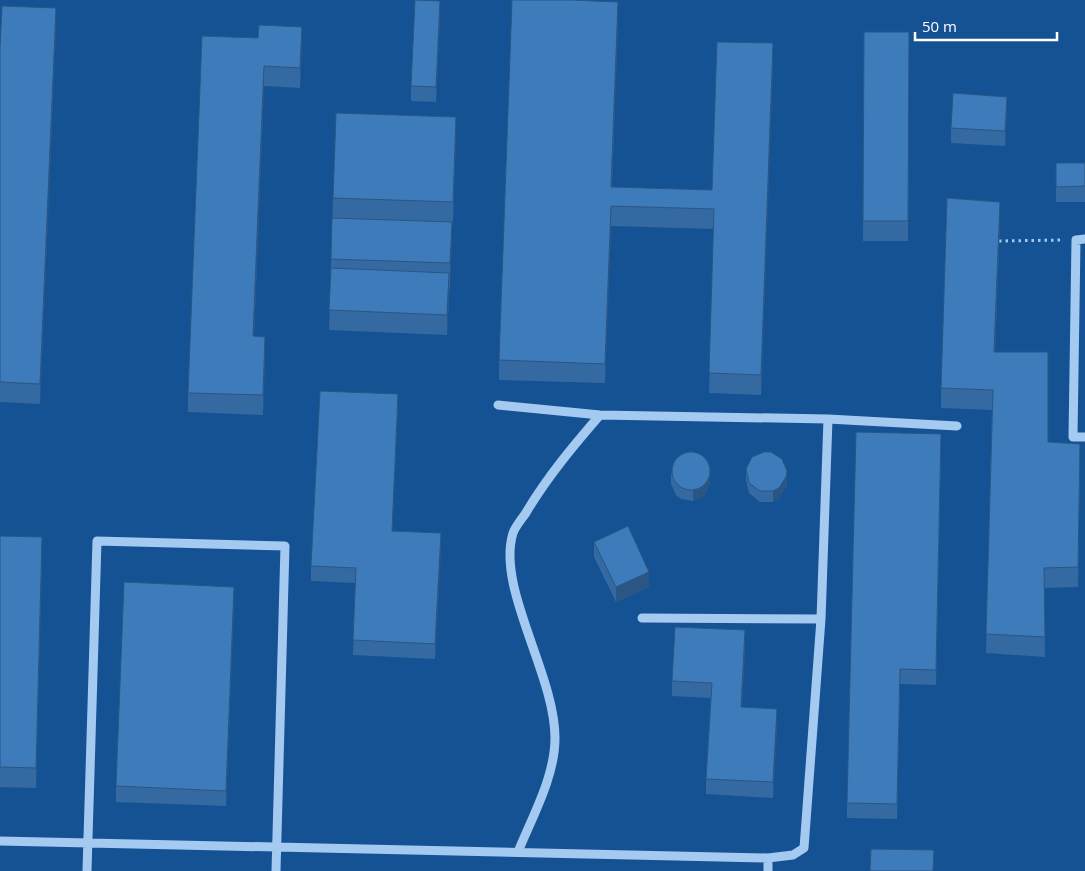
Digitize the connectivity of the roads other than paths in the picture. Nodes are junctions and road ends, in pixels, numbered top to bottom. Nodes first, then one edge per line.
1 (1081, 239) edge
2 (498, 404) dead end
3 (600, 415) junction
4 (828, 419) junction
5 (957, 426) dead end
6 (1085, 437) edge
7 (642, 618) dead end
8 (821, 619) junction
9 (0, 841) edge
10 (87, 843) junction
11 (278, 846) junction
12 (518, 852) junction
13 (768, 858) junction
14 (87, 871) edge
15 (276, 871) edge
16 (768, 871) edge

1 - 6 lane
2 - 3 lane
3 - 4 lane
3 - 12 lane
4 - 5 lane
4 - 8 lane
7 - 8 lane
8 - 13 lane
9 - 10 lane
10 - 11 lane
10 - 11 lane
10 - 14 lane
11 - 12 lane
11 - 15 lane
12 - 13 lane
13 - 16 lane

